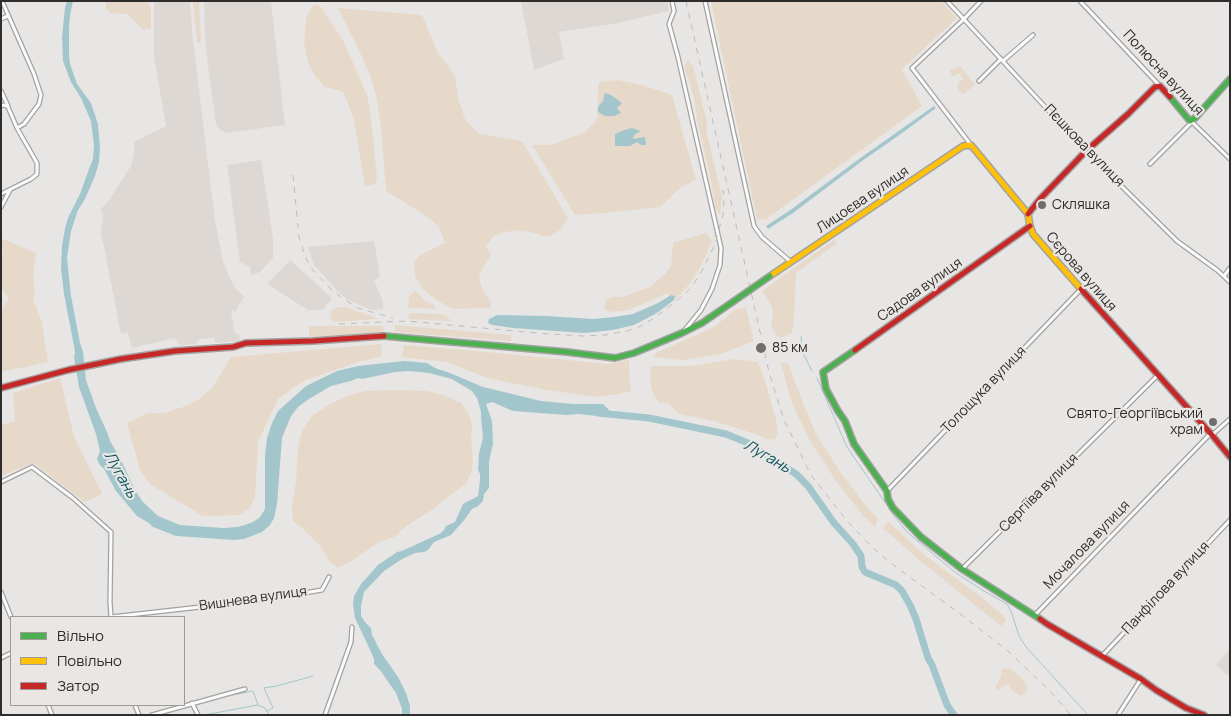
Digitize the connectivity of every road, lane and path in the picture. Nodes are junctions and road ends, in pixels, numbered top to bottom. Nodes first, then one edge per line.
1 (2, 1) edge
2 (672, 1) edge
3 (705, 1) edge
4 (947, 1) edge
5 (981, 1) edge
6 (1080, 1) edge
7 (8, 16) junction
8 (1, 19) edge
9 (963, 20) junction
10 (1033, 35) dead end
11 (1002, 60) junction
12 (1230, 78) edge
13 (979, 81) dead end
14 (1160, 86) junction
15 (1, 91) edge
16 (1, 106) edge
17 (8, 107) junction
18 (1191, 121) junction
19 (17, 128) junction
20 (971, 145) junction
21 (1086, 151) junction
22 (1230, 159) edge
23 (1150, 164) dead end
24 (10, 189) junction
25 (1, 194) edge
26 (1, 207) edge
27 (1028, 214) junction
28 (1030, 226) junction
29 (791, 263) junction
30 (1230, 268) edge
31 (1224, 276) junction
32 (1230, 282) edge
33 (1081, 290) junction
34 (682, 333) junction
35 (1159, 375) junction
36 (1, 388) edge
37 (1230, 419) edge
38 (1211, 434) junction
39 (1230, 457) edge
40 (1, 482) edge
41 (887, 491) junction
42 (1230, 520) edge
43 (962, 569) junction
44 (329, 577) dead end
45 (1, 592) edge
46 (1035, 615) junction
47 (11, 616) edge
48 (111, 616) edge
49 (120, 616) edge
50 (352, 627) dead end
51 (1102, 656) junction
52 (1141, 679) junction
53 (245, 689) dead end
54 (192, 703) junction
55 (185, 705) edge
56 (182, 706) edge
57 (152, 715) edge
58 (198, 715) edge
59 (325, 715) edge
60 (1118, 715) edge
61 (1204, 715) edge

1 - 7 street
2 - 34 street
3 - 29 street
4 - 9 street, Пєшкова вулиця
5 - 9 street
6 - 14 street, Полюсна вулиця
7 - 8 street
7 - 19 street
9 - 11 street, Пєшкова вулиця
9 - 20 street
10 - 11 street
11 - 13 street
11 - 21 street, Пєшкова вулиця
12 - 18 street
14 - 18 street, Полюсна вулиця
14 - 21 street
15 - 17 street
16 - 17 street
17 - 19 street
18 - 22 street, Полюсна вулиця
18 - 23 street
19 - 24 street
20 - 27 street
20 - 29 street, Лицоєва вулиця
21 - 27 street
21 - 31 street, Пєшкова вулиця
24 - 25 street
24 - 26 street
27 - 28 street, Сєрова вулиця
28 - 33 street, Сєрова вулиця
28 - 41 street, Садова вулиця
29 - 34 street, Лицоєва вулиця, bridge
30 - 31 street
31 - 32 street, Пєшкова вулиця
33 - 35 street, Сєрова вулиця
33 - 41 street, Толощука вулиця
34 - 36 street, Лицоєва вулиця
35 - 38 street, Сєрова вулиця
35 - 43 street, Сергіїва вулиця
37 - 38 street, Мочалова вулиця
38 - 39 street, Сєрова вулиця
38 - 46 street, Мочалова вулиця
40 - 48 street
41 - 43 street
42 - 51 street, Панфілова вулиця
43 - 46 street
44 - 49 street, Вишнева вулиця
45 - 47 street
46 - 51 street
50 - 59 street
51 - 52 street
52 - 60 street
52 - 61 street
53 - 54 street
54 - 55 street
54 - 58 street
56 - 57 street

